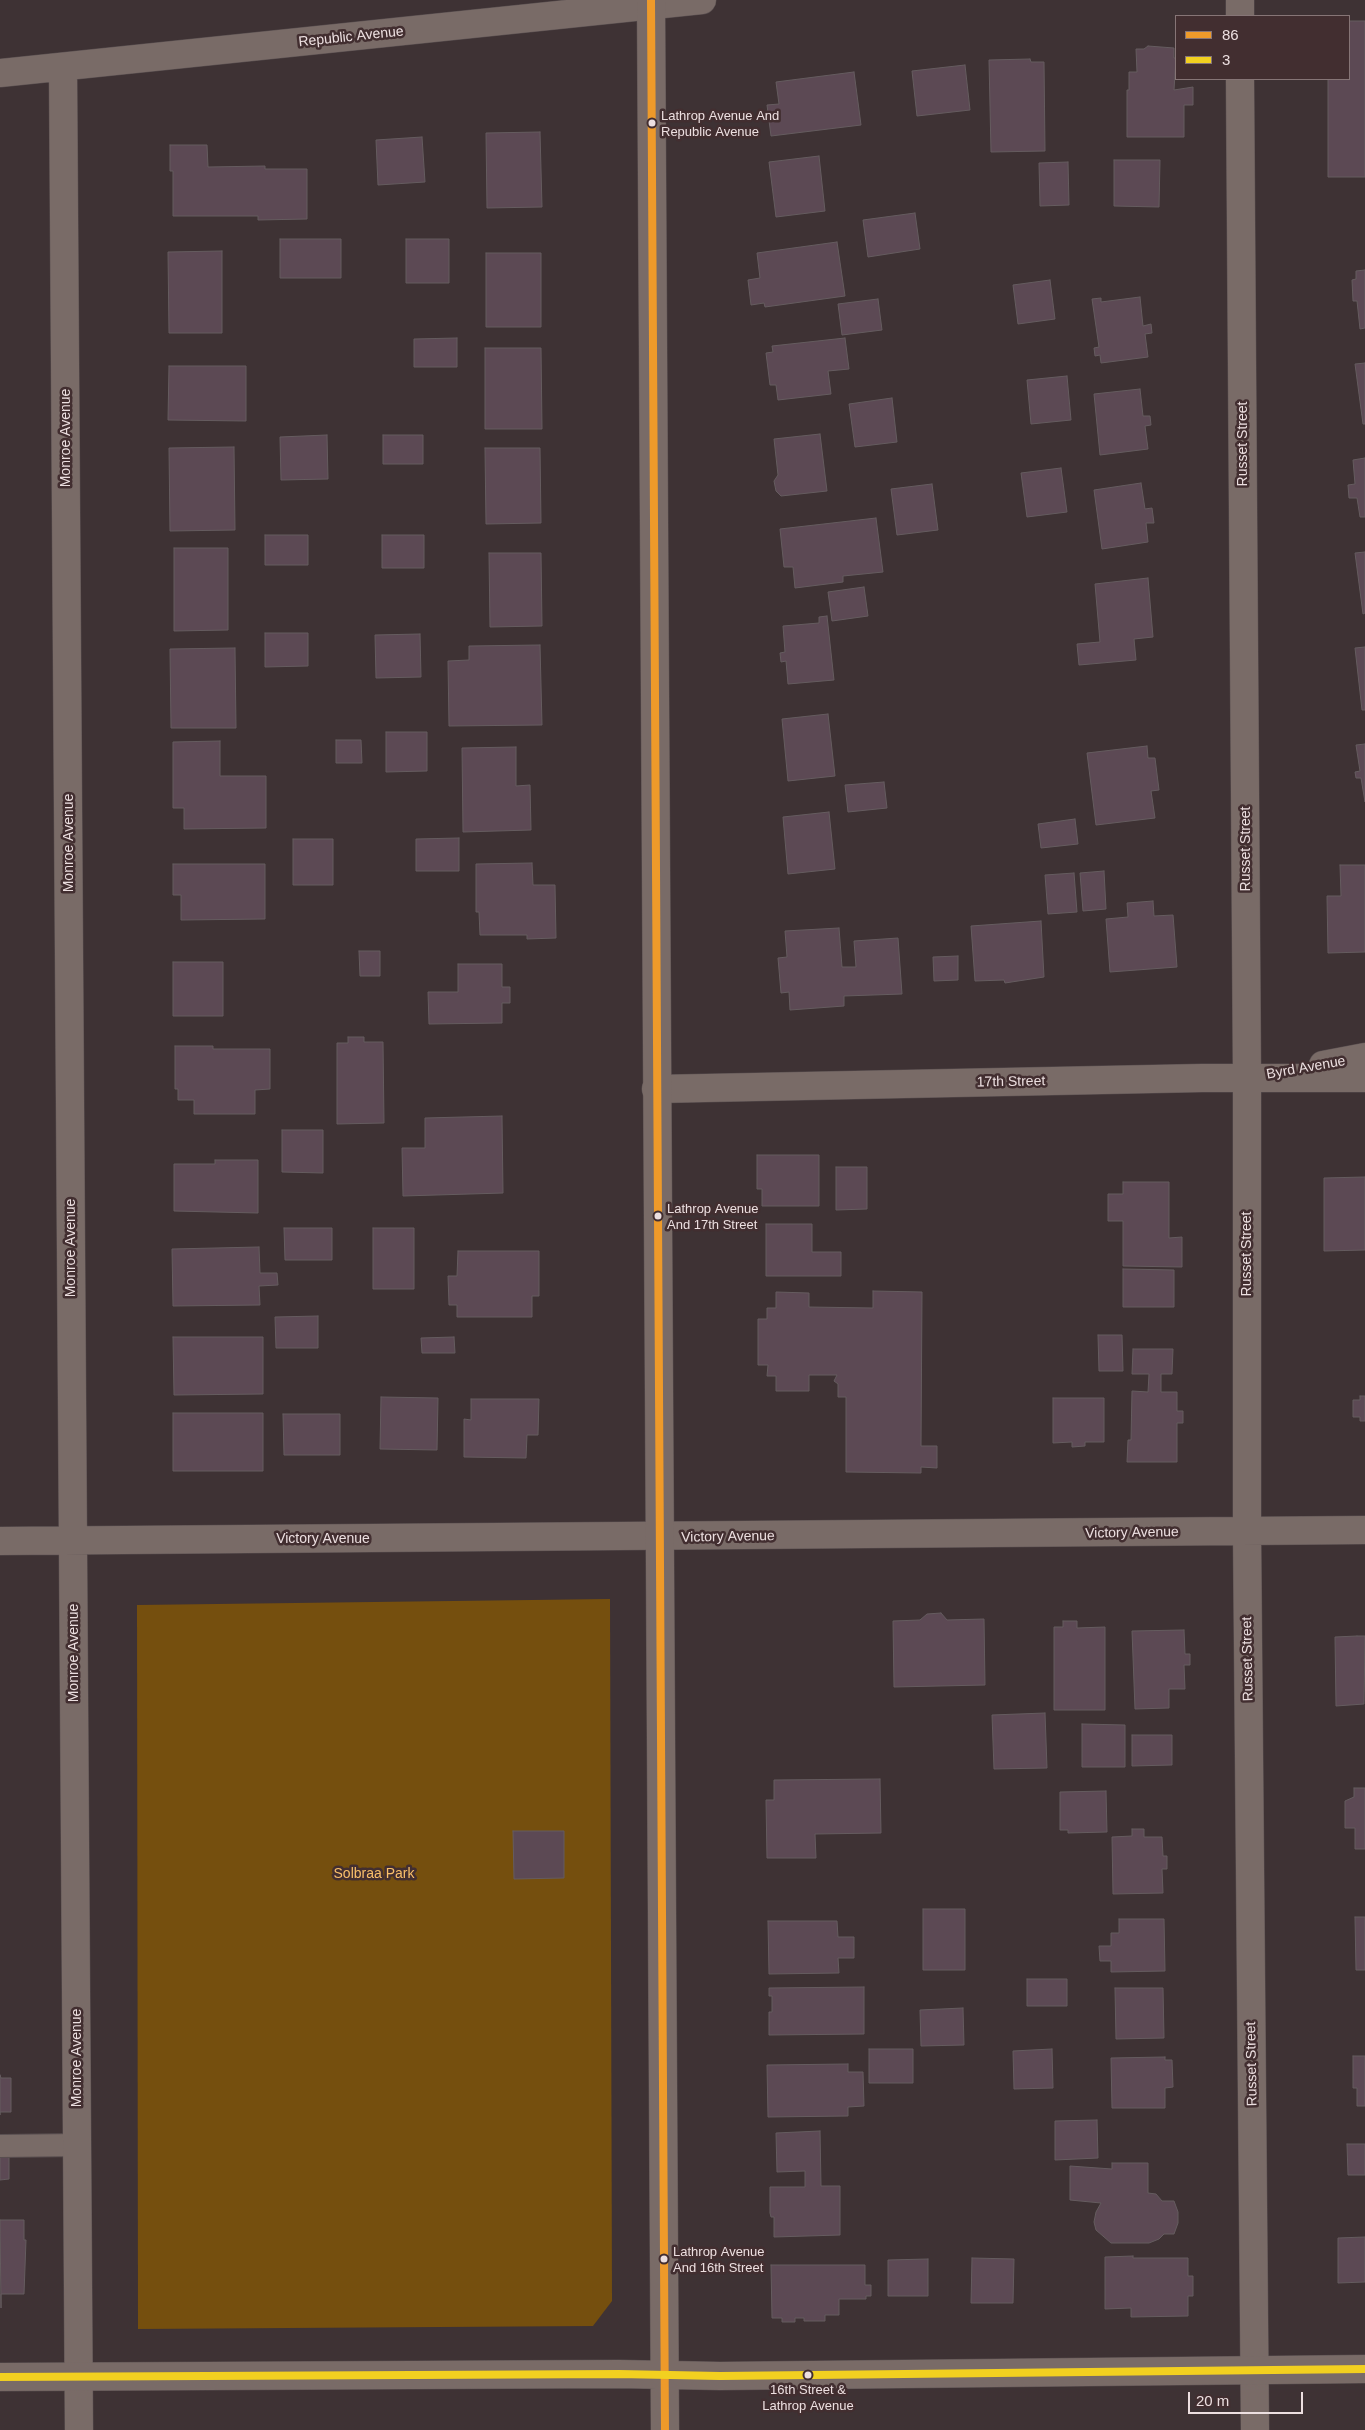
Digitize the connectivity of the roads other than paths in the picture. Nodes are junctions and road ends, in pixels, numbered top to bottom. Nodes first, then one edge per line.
1 (702, 0) edge
2 (1240, 0) edge
3 (651, 3) edge
4 (1240, 15) edge
5 (63, 67) junction
6 (0, 73) edge
7 (1240, 80) edge
8 (1365, 1058) edge
9 (1247, 1078) junction
10 (1365, 1078) edge
11 (656, 1088) junction
12 (1365, 1530) edge
13 (1247, 1532) junction
14 (659, 1537) junction
15 (74, 1540) junction
16 (0, 1541) edge
17 (77, 2145) junction
18 (0, 2146) edge
19 (1365, 2369) edge
20 (1255, 2370) junction
21 (664, 2374) junction
22 (0, 2377) edge
23 (79, 2377) junction
24 (79, 2430) edge
25 (665, 2430) edge
26 (1255, 2430) edge

1 - 3 street, Republic Avenue
2 - 4 street
3 - 5 street, Republic Avenue
3 - 11 street
5 - 6 street, Republic Avenue
5 - 15 street, Monroe Avenue
7 - 9 street, Russet Street
8 - 9 street, Byrd Avenue
9 - 10 street, 17th Street
9 - 11 street, 17th Street
9 - 13 street, Russet Street
11 - 14 street
12 - 13 street, Victory Avenue
13 - 14 street, Victory Avenue
13 - 20 street, Russet Street
14 - 15 street, Victory Avenue
14 - 21 street
15 - 16 street, Victory Avenue
15 - 17 street, Monroe Avenue
17 - 18 lane
17 - 23 street, Monroe Avenue
19 - 20 street
20 - 21 street
20 - 26 street, Russet Street
21 - 23 street
21 - 25 street
22 - 23 street
23 - 24 street, Monroe Avenue

